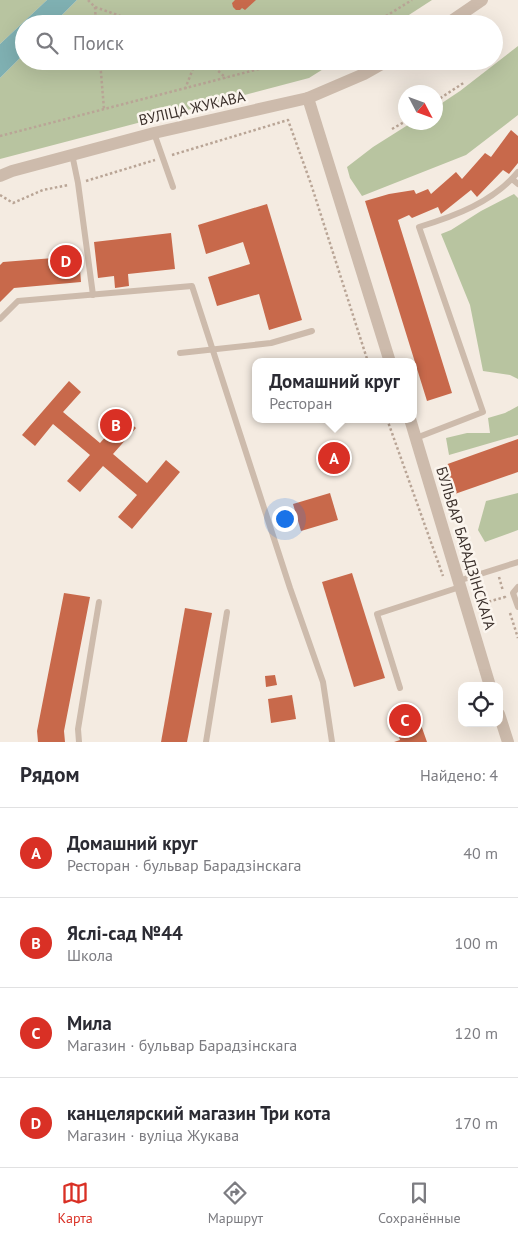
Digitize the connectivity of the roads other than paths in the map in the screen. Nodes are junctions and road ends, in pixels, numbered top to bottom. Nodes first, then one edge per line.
1 (482, 0) edge
2 (460, 15) edge
3 (371, 70) edge
4 (308, 98) junction
5 (154, 132) junction
6 (72, 154) junction
7 (518, 172) edge
8 (0, 176) edge
9 (512, 179) junction
10 (518, 184) edge
11 (173, 187) dead end
12 (93, 295) junction
13 (0, 319) edge
14 (312, 331) dead end
15 (213, 350) junction
16 (180, 353) dead end
17 (389, 358) edge
18 (411, 423) edge
19 (416, 438) junction
20 (518, 562) edge
21 (455, 587) junction
22 (518, 587) edge
23 (98, 602) dead end
24 (518, 607) edge
25 (227, 612) dead end
26 (489, 682) edge
27 (400, 688) dead end
28 (503, 726) edge
29 (79, 742) edge
30 (206, 742) edge
31 (332, 742) edge
32 (508, 742) edge

1 - 2 street
3 - 4 street, ВУЛІЦА ЖУКАВА
4 - 5 street, ВУЛІЦА ЖУКАВА
4 - 17 street
5 - 6 street, ВУЛІЦА ЖУКАВА
5 - 11 lane
6 - 8 street, ВУЛІЦА ЖУКАВА
6 - 12 lane
7 - 9 lane
9 - 10 lane
9 - 19 lane
12 - 13 lane
12 - 15 lane
14 - 15 lane
15 - 16 lane
15 - 31 lane
18 - 19 street, БУЛЬВАР БАРАДЗІНСКАГА
19 - 21 street, БУЛЬВАР БАРАДЗІНСКАГА
20 - 21 lane
21 - 26 street, БУЛЬВАР БАРАДЗІНСКАГА
21 - 27 lane
22 - 24 lane
23 - 29 lane
25 - 30 lane
28 - 32 street

